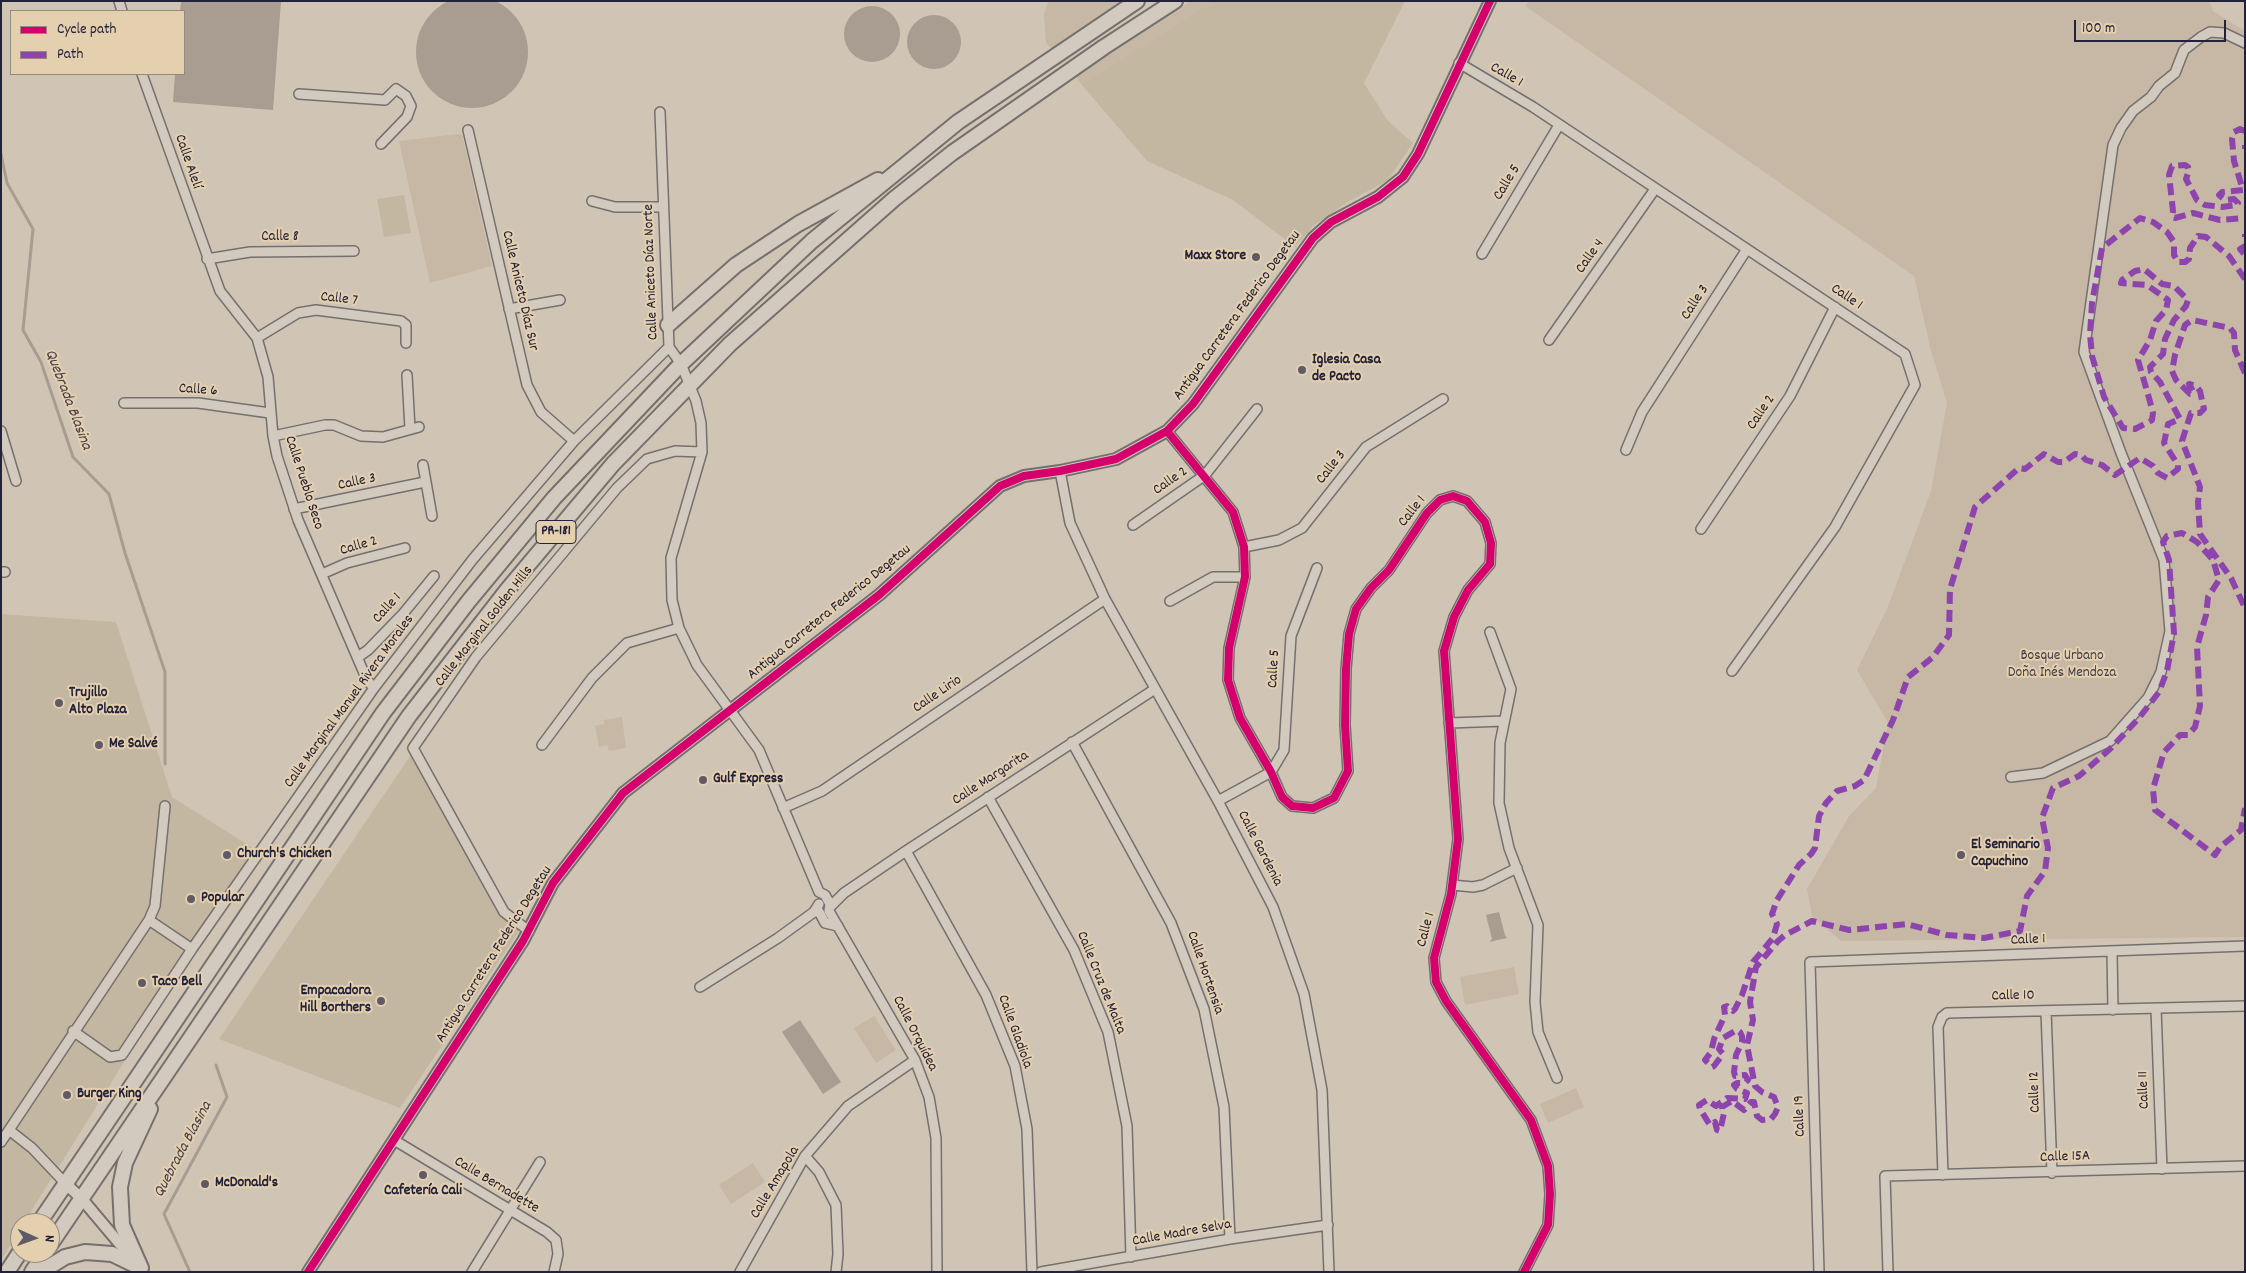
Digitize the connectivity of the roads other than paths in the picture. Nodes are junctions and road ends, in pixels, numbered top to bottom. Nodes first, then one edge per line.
1 (1137, 1) edge
2 (1175, 1) edge
3 (1490, 1) edge
4 (2245, 43) edge
5 (1459, 63) junction
6 (142, 75) edge
7 (299, 94) dead end
8 (660, 112) dead end
9 (1559, 125) junction
10 (468, 130) dead end
11 (381, 144) dead end
12 (899, 170) junction
13 (1655, 189) junction
14 (592, 201) dead end
15 (663, 207) junction
16 (1747, 249) junction
17 (354, 251) dead end
18 (1482, 254) dead end
19 (207, 259) junction
20 (560, 300) dead end
21 (1835, 307) junction
22 (509, 310) junction
23 (668, 325) junction
24 (257, 338) junction
25 (1549, 340) dead end
26 (406, 343) dead end
27 (668, 347) junction
28 (681, 364) junction
29 (407, 375) dead end
30 (688, 386) junction
31 (1443, 399) dead end
32 (124, 403) dead end
33 (1257, 410) dead end
34 (270, 413) junction
35 (1, 431) edge
36 (1167, 431) junction
37 (273, 436) junction
38 (574, 441) junction
39 (1626, 450) dead end
40 (702, 452) junction
41 (423, 465) dead end
42 (1060, 471) junction
43 (1205, 475) junction
44 (16, 481) dead end
45 (425, 482) junction
46 (294, 509) junction
47 (432, 516) dead end
48 (1133, 525) dead end
49 (1702, 529) dead end
50 (1244, 547) junction
51 (405, 548) dead end
52 (1317, 568) dead end
53 (322, 574) junction
54 (434, 576) dead end
55 (1245, 576) junction
56 (1105, 599) junction
57 (1170, 601) dead end
58 (679, 628) junction
59 (1490, 632) dead end
60 (358, 657) junction
61 (1732, 671) dead end
62 (374, 688) junction
63 (1155, 688) junction
64 (731, 710) junction
65 (1504, 721) junction
66 (1449, 722) junction
67 (1072, 742) junction
68 (542, 745) dead end
69 (1271, 772) junction
70 (2011, 777) dead end
71 (988, 797) junction
72 (1218, 801) junction
73 (166, 806) dead end
74 (783, 808) junction
75 (906, 851) junction
76 (1517, 868) junction
77 (1452, 886) junction
78 (822, 893) junction
79 (844, 893) junction
80 (818, 906) junction
81 (829, 909) junction
82 (149, 920) junction
83 (838, 926) junction
84 (529, 931) junction
85 (2245, 946) edge
86 (192, 950) junction
87 (2112, 951) junction
88 (1812, 962) joint
89 (700, 987) dead end
90 (2245, 1006) edge
91 (2156, 1009) junction
92 (2046, 1010) junction
93 (2113, 1010) junction
94 (73, 1031) junction
95 (915, 1060) junction
96 (1557, 1078) dead end
97 (162, 1080) junction
98 (9, 1130) junction
99 (394, 1140) junction
100 (1, 1142) edge
101 (805, 1156) junction
102 (540, 1162) dead end
103 (2245, 1166) edge
104 (2162, 1169) junction
105 (2052, 1173) junction
106 (1943, 1175) junction
107 (65, 1183) junction
108 (82, 1199) junction
109 (510, 1211) junction
110 (46, 1213) edge
111 (1328, 1225) junction
112 (60, 1231) edge
113 (1230, 1238) junction
114 (1131, 1257) junction
115 (142, 1270) edge
116 (41, 1272) edge
117 (308, 1272) edge
118 (472, 1272) edge
119 (554, 1272) edge
120 (740, 1272) edge
121 (836, 1272) edge
122 (937, 1272) edge
123 (1032, 1272) edge
124 (1041, 1272) edge
125 (1329, 1272) edge
126 (1524, 1272) edge
127 (1819, 1272) edge
128 (1888, 1272) edge

1 - 12 main road, PR-181
2 - 30 main road, PR-181
3 - 5 street, Antigua Carretera Federico Degetau
4 - 70 street
5 - 9 street, Calle 1
5 - 36 street, Antigua Carretera Federico Degetau
6 - 19 street, Calle Alelí
7 - 11 street
8 - 15 street, Calle Aniceto Díaz Norte
9 - 13 street, Calle 1
9 - 18 street, Calle 5
10 - 22 street, Calle Aniceto Díaz Sur
12 - 23 main road
12 - 28 main road, PR-181
13 - 16 street, Calle 1
13 - 25 street, Calle 4
14 - 15 street
15 - 23 street, Calle Aniceto Díaz Norte
16 - 21 street, Calle 1
16 - 39 street, Calle 3
17 - 19 street, Calle 8
19 - 24 street, Calle Pueblo Seco
20 - 22 street
21 - 49 street, Calle 2
21 - 61 street, Calle 1
22 - 38 street, Calle Aniceto Díaz Sur
23 - 27 street, Calle Aniceto Díaz Norte
24 - 26 street, Calle 7
24 - 34 street, Calle Pueblo Seco
27 - 28 street, Calle Aniceto Díaz Norte
27 - 38 street, Calle Marginal Manuel Rivera Morales
28 - 30 street, Calle Aniceto Díaz Norte
28 - 107 main road, PR-181
29 - 37 street
30 - 40 street, Calle Aniceto Díaz Norte
30 - 97 main road, PR-181
31 - 50 street, Calle 3
32 - 34 street, Calle 6
33 - 43 street, Calle 2
34 - 37 street, Calle Pueblo Seco
35 - 44 street
36 - 42 street, Antigua Carretera Federico Degetau
36 - 43 street, Calle 1
37 - 46 street, Calle Pueblo Seco
38 - 62 street, Calle Marginal Manuel Rivera Morales
40 - 58 street, Calle Aniceto Díaz Norte
40 - 84 street, Calle Marginal Golden Hills
41 - 45 street
42 - 56 street, Calle Gardenia
42 - 64 street, Antigua Carretera Federico Degetau
43 - 48 street, Calle 2
43 - 50 street, Calle 1
45 - 46 street, Calle 3
45 - 47 street
46 - 53 street, Calle Pueblo Seco
50 - 55 street, Calle 1
51 - 53 street, Calle 2
52 - 69 street, Calle 5
53 - 60 street, Calle Pueblo Seco
54 - 60 street, Calle 1
55 - 57 street
55 - 69 street, Calle 1
56 - 63 street, Calle Gardenia
56 - 74 street, Calle Lirio
58 - 64 street, Calle Aniceto Díaz Norte
58 - 68 street
59 - 65 street
60 - 62 street, Calle Pueblo Seco
62 - 86 street, Calle Marginal Manuel Rivera Morales
63 - 67 street, Calle Margarita
63 - 72 street, Calle Gardenia
64 - 74 street, Calle Aniceto Díaz Norte
64 - 84 street, Antigua Carretera Federico Degetau
65 - 66 street
65 - 76 street
66 - 69 street, Calle 1
66 - 77 street, Calle 1
67 - 71 street, Calle Margarita
67 - 113 street, Calle Hortensia
69 - 72 street
71 - 75 street, Calle Margarita
71 - 114 street, Calle Cruz de Malta
72 - 111 street, Calle Gardenia
73 - 82 street
74 - 78 street, Calle Aniceto Díaz Norte
75 - 79 street, Calle Margarita
75 - 123 street, Calle Gladiola
76 - 77 street
76 - 96 street
77 - 126 street, Calle 1
78 - 79 street
78 - 80 street
78 - 81 street, Calle Aniceto Díaz Norte
79 - 81 street, Calle Margarita
80 - 81 street
80 - 83 street
80 - 89 street
81 - 83 street, Calle Orquídea
82 - 86 street
82 - 94 street
83 - 95 street, Calle Orquídea
84 - 99 street, Antigua Carretera Federico Degetau
85 - 87 street, Calle 1
86 - 94 street, Calle Marginal Manuel Rivera Morales
87 - 88 street, Calle 1
87 - 93 street
88 - 127 street, Calle 19
90 - 91 street, Calle 10
91 - 93 street, Calle 10
91 - 104 street, Calle 11
92 - 93 street, Calle 10
92 - 105 street, Calle 12
92 - 106 street, Calle 10
94 - 98 street
95 - 101 street, Calle Amapola
95 - 122 street, Calle Orquídea
97 - 108 main road, PR-181
97 - 115 main road
98 - 100 street
98 - 107 street
99 - 109 street, Calle Bernadette
99 - 117 street, Antigua Carretera Federico Degetau
101 - 120 street, Calle Amapola
101 - 121 street
102 - 109 street
103 - 104 street, Calle 15A
104 - 105 street, Calle 15A
105 - 106 street, Calle 15A
106 - 128 street, Calle 15A
107 - 108 street
107 - 110 main road, PR-181
108 - 112 main road, PR-181
108 - 115 street
109 - 118 street
109 - 119 street, Calle Bernadette
111 - 113 street, Calle Madre Selva
111 - 125 street, Calle Gardenia
113 - 114 street, Calle Madre Selva
114 - 124 street, Calle Madre Selva
115 - 116 main road

